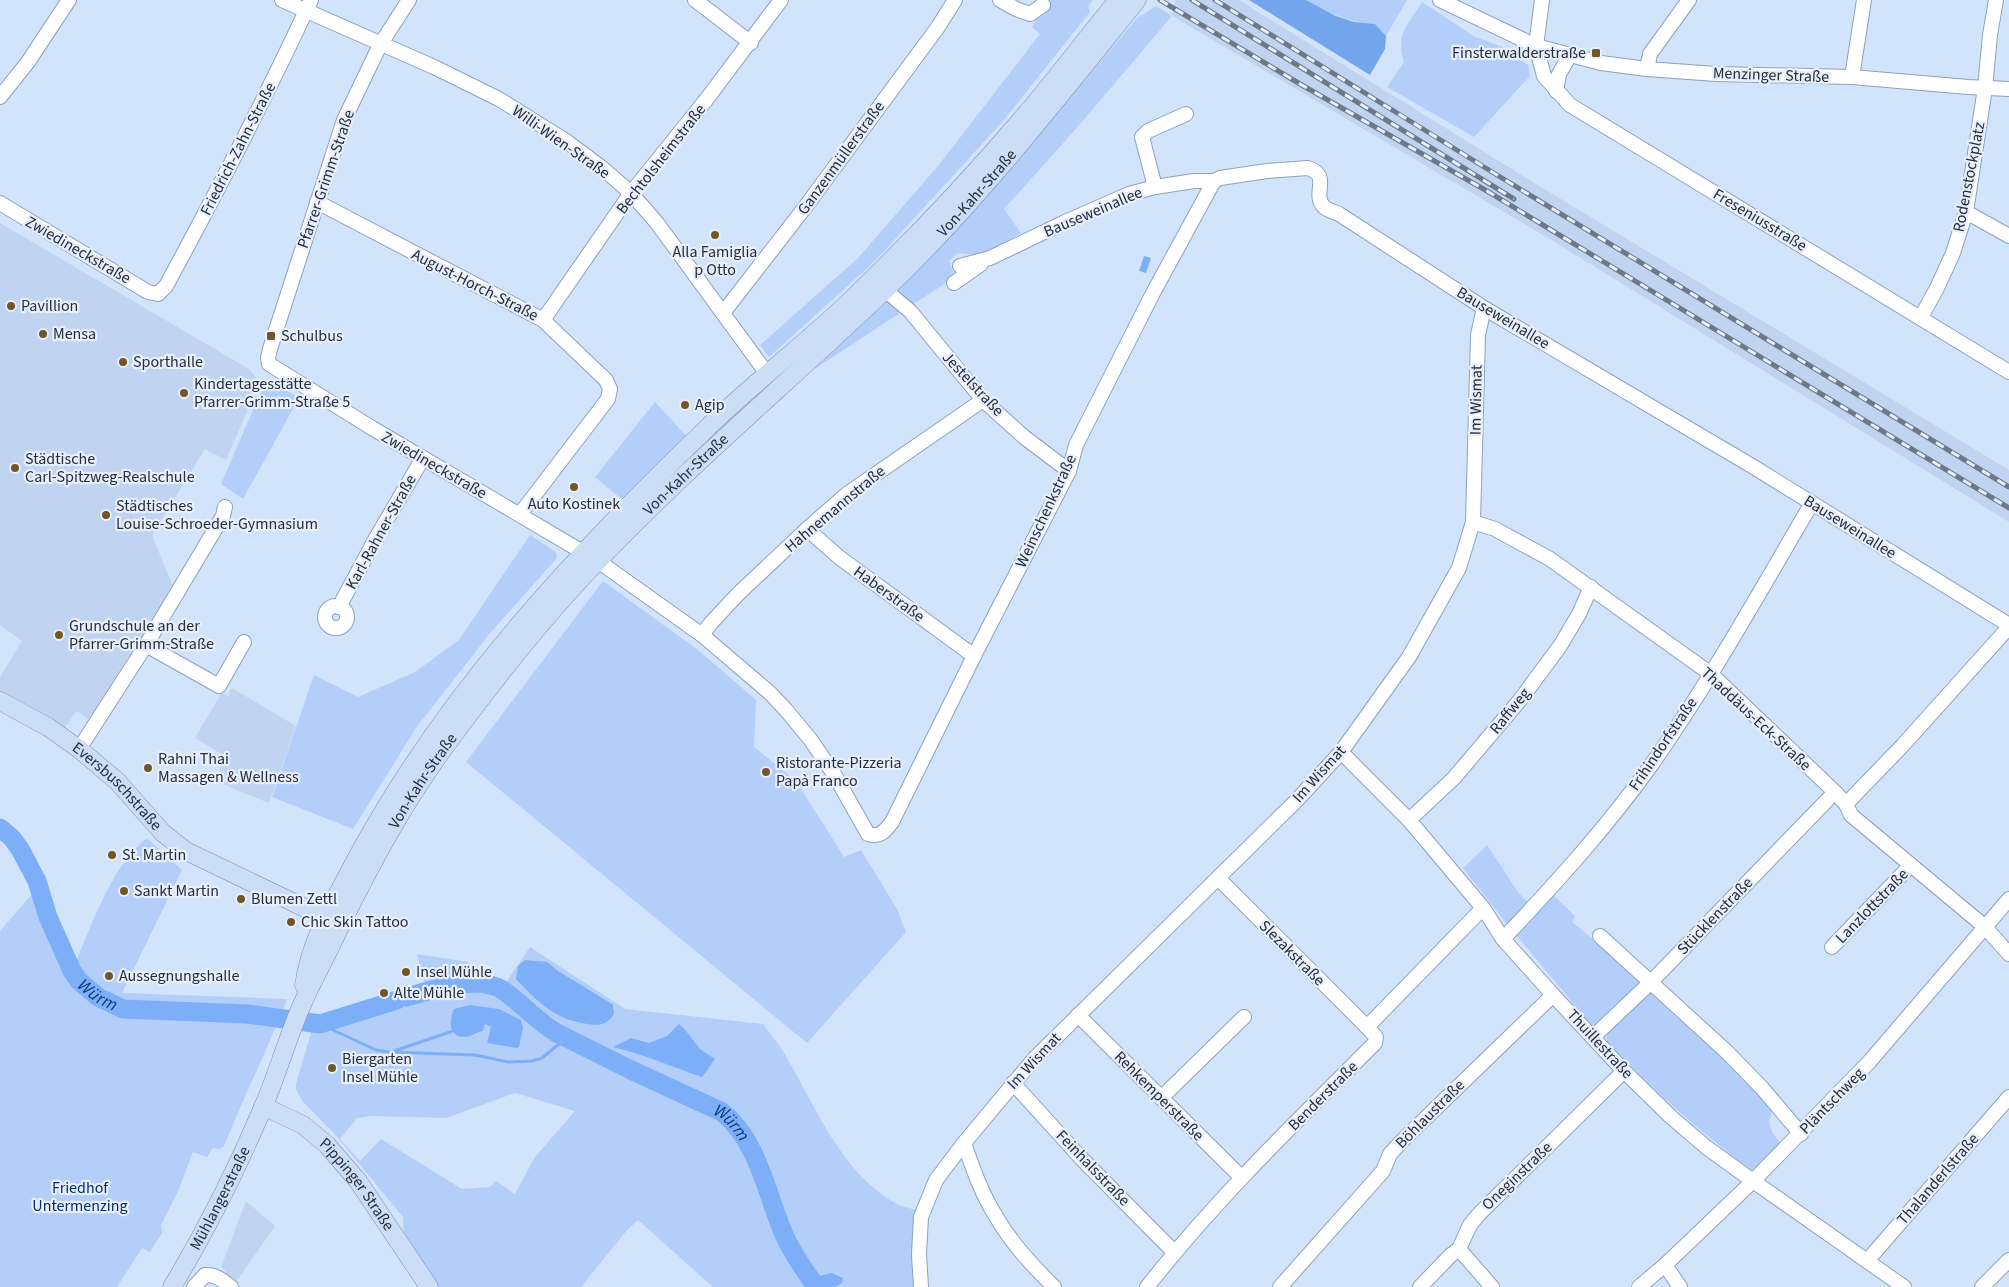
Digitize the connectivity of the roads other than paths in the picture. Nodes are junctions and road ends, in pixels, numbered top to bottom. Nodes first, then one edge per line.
1 (69, 0) edge
2 (282, 0) edge
3 (409, 0) edge
4 (695, 0) edge
5 (781, 0) edge
6 (955, 0) edge
7 (1000, 0) edge
8 (1118, 0) edge
9 (1137, 0) edge
10 (1440, 0) edge
11 (1542, 0) edge
12 (1689, 0) edge
13 (1864, 0) edge
14 (1996, 0) edge
15 (1043, 5) dead end
16 (308, 6) edge
17 (751, 43) junction
18 (380, 45) junction
19 (1536, 46) junction
20 (1570, 56) junction
21 (1647, 69) junction
22 (1852, 78) junction
23 (1985, 88) junction
24 (2009, 89) edge
25 (1556, 91) junction
26 (0, 98) edge
27 (1186, 114) dead end
28 (1214, 181) junction
29 (1154, 187) junction
30 (631, 193) junction
31 (317, 202) junction
32 (0, 203) edge
33 (1966, 212) junction
34 (2009, 236) edge
35 (990, 258) junction
36 (960, 266) dead end
37 (954, 283) dead end
38 (885, 290) junction
39 (158, 294) joint
40 (1484, 308) junction
41 (722, 313) junction
42 (1921, 317) junction
43 (543, 320) junction
44 (272, 367) joint
45 (2009, 372) edge
46 (768, 375) junction
47 (983, 400) junction
48 (423, 458) junction
49 (1069, 471) junction
50 (1812, 503) junction
51 (225, 507) dead end
52 (520, 514) junction
53 (1473, 522) junction
54 (807, 529) junction
55 (590, 556) junction
56 (1591, 587) junction
57 (339, 606) dead end
58 (2009, 626) edge
59 (702, 636) junction
60 (244, 642) dead end
61 (146, 645) junction
62 (974, 656) junction
63 (1711, 674) junction
64 (0, 701) edge
65 (79, 749) junction
66 (1341, 752) junction
67 (1835, 792) junction
68 (1846, 804) junction
69 (1409, 820) junction
70 (875, 836) joint
71 (1912, 865) junction
72 (1218, 878) junction
73 (2009, 899) edge
74 (1483, 908) junction
75 (325, 918) junction
76 (340, 926) junction
77 (1984, 926) junction
78 (1600, 936) dead end
79 (1503, 939) junction
80 (1832, 947) dead end
81 (2009, 954) edge
82 (1650, 983) junction
83 (1552, 995) junction
84 (303, 1000) junction
85 (1078, 1015) junction
86 (1244, 1017) dead end
87 (1367, 1027) junction
88 (1593, 1037) junction
89 (1624, 1071) junction
90 (1013, 1083) junction
91 (2009, 1097) edge
92 (1161, 1098) junction
93 (263, 1106) junction
94 (1801, 1134) junction
95 (964, 1143) junction
96 (1241, 1177) junction
97 (1753, 1181) junction
98 (1459, 1249) junction
99 (1174, 1252) junction
100 (2009, 1260) edge
101 (1867, 1261) junction
102 (1665, 1265) junction
103 (172, 1287) edge
104 (194, 1287) edge
105 (231, 1287) edge
106 (429, 1287) edge
107 (921, 1287) edge
108 (1054, 1287) edge
109 (1147, 1287) edge
110 (1280, 1287) edge
111 (1420, 1287) edge
112 (1492, 1287) edge
113 (1639, 1287) edge
114 (1680, 1287) edge
115 (1904, 1287) edge
116 (1982, 1287) edge

1 - 26 street
2 - 16 street, Willi-Wien-Straße
3 - 18 street, Pfarrer-Grimm-Straße
4 - 17 street
5 - 17 street, Bechtolsheimstraße
6 - 41 street, Ganzenmüllerstraße
7 - 15 street
8 - 46 main road, Von-Kahr-Straße
9 - 38 main road, Von-Kahr-Straße
10 - 19 street, Menzinger Straße
11 - 19 street
12 - 21 street
13 - 22 street
14 - 23 street, Rodenstockplatz
16 - 18 street, Willi-Wien-Straße
16 - 39 street, Friedrich-Zahn-Straße
17 - 30 street, Bechtolsheimstraße
18 - 30 street, Willi-Wien-Straße
18 - 31 street, Pfarrer-Grimm-Straße
19 - 20 street, Menzinger Straße
19 - 25 street, Freseniusstraße
20 - 21 street, Menzinger Straße
20 - 25 street
21 - 22 street, Menzinger Straße
22 - 23 street, Menzinger Straße
23 - 24 street, Menzinger Straße
23 - 33 street, Rodenstockplatz
25 - 42 street, Freseniusstraße
27 - 29 street
28 - 29 street, Bauseweinallee
28 - 40 street, Bauseweinallee
28 - 49 street, Weinschenkstraße
29 - 35 street, Bauseweinallee
30 - 41 street, Willi-Wien-Straße
30 - 43 street, Bechtolsheimstraße
31 - 43 street, August-Horch-Straße
31 - 44 street, Pfarrer-Grimm-Straße
32 - 39 street, Zwiedineckstraße
33 - 34 street
33 - 42 street, Rodenstockplatz
35 - 36 street, Bauseweinallee
35 - 37 street, Bauseweinallee
38 - 47 street, Jestelstraße
38 - 55 main road, Von-Kahr-Straße
40 - 50 street, Bauseweinallee
40 - 53 street, Im Wismat
41 - 46 street, Willi-Wien-Straße
42 - 45 street, Freseniusstraße
43 - 52 street, August-Horch-Straße
44 - 48 street, Zwiedineckstraße
46 - 55 main road, Von-Kahr-Straße
47 - 49 street, Jestelstraße
47 - 54 street, Hahnemannstraße
48 - 52 street, Zwiedineckstraße
48 - 57 street, Karl-Rahner-Straße
49 - 62 street, Weinschenkstraße
50 - 58 street, Bauseweinallee
50 - 63 street, Frihindorfstraße
51 - 61 street
52 - 55 street, Zwiedineckstraße
53 - 56 street, Thaddäus-Eck-Straße
53 - 66 street, Im Wismat
54 - 59 street, Hahnemannstraße
54 - 62 street, Haberstraße
55 - 59 street, Zwiedineckstraße
55 - 75 main road, Von-Kahr-Straße
55 - 76 main road, Von-Kahr-Straße
56 - 63 street, Thaddäus-Eck-Straße
56 - 69 street, Raffweg
58 - 68 street
59 - 70 street, Zwiedineckstraße
60 - 61 street
61 - 65 street
62 - 70 street, Weinschenkstraße
63 - 67 street, Thaddäus-Eck-Straße
63 - 79 street, Frihindorfstraße
64 - 65 main road, Eversbuschstraße
65 - 75 main road, Eversbuschstraße
66 - 69 street, Thuillestraße
66 - 72 street, Im Wismat
67 - 68 street, Thaddäus-Eck-Straße
67 - 82 street, Stücklenstraße
68 - 71 street, Thaddäus-Eck-Straße
69 - 74 street, Thuillestraße
71 - 77 street, Thaddäus-Eck-Straße
71 - 80 street, Lanzlottstraße
72 - 85 street, Im Wismat
72 - 87 street, Slezakstraße
73 - 77 street, Pläntschweg
74 - 79 street, Thuillestraße
74 - 87 street
75 - 76 main road, Eversbuschstraße
75 - 84 main road, Von-Kahr-Straße
76 - 84 main road, Von-Kahr-Straße
77 - 81 street, Thaddäus-Eck-Straße
77 - 94 street, Pläntschweg
78 - 82 street
79 - 83 street, Thuillestraße
82 - 88 street, Stücklenstraße
82 - 94 street
83 - 88 street, Thuillestraße
83 - 110 street, Böhlaustraße
84 - 93 main road, Von-Kahr-Straße
85 - 90 street, Im Wismat
85 - 92 street, Rehkemperstraße
86 - 92 street
87 - 96 street, Benderstraße
88 - 89 street, Thuillestraße
89 - 97 street, Thuillestraße
89 - 98 street, Oneginstraße
90 - 95 street, Im Wismat
90 - 99 street, Feinhalsstraße
91 - 101 street, Thalanderlstraße
92 - 96 street, Rehkemperstraße
93 - 103 main road, Mühlangerstraße
93 - 106 main road, Pippinger Straße
94 - 97 street, Pläntschweg
95 - 107 street, Im Wismat
95 - 108 street
96 - 99 street, Benderstraße
97 - 101 street, Thuillestraße
97 - 102 street, Pläntschweg
98 - 111 street, Oneginstraße
98 - 112 street
99 - 109 street, Benderstraße
100 - 116 street
101 - 115 street, Thuillestraße
102 - 113 street, Pläntschweg
102 - 114 street
104 - 105 street

